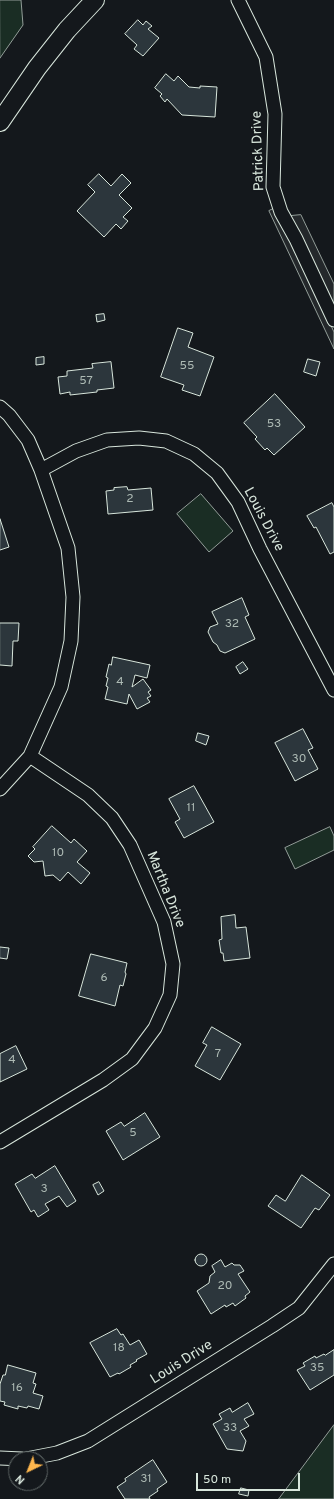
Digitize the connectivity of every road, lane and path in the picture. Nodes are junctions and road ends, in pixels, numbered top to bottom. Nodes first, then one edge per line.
1 (95, 0) edge
2 (238, 0) edge
3 (0, 122) edge
4 (334, 320) edge
5 (0, 407) edge
6 (41, 470) junction
7 (334, 690) edge
8 (30, 756) junction
9 (0, 789) edge
10 (0, 1142) edge
11 (334, 1264) edge
12 (48, 1455) edge

1 - 3 street
2 - 4 street, Patrick Drive
5 - 6 street
6 - 7 street, Louis Drive
6 - 8 street
8 - 9 street
8 - 10 street, Martha Drive
11 - 12 street, Louis Drive

